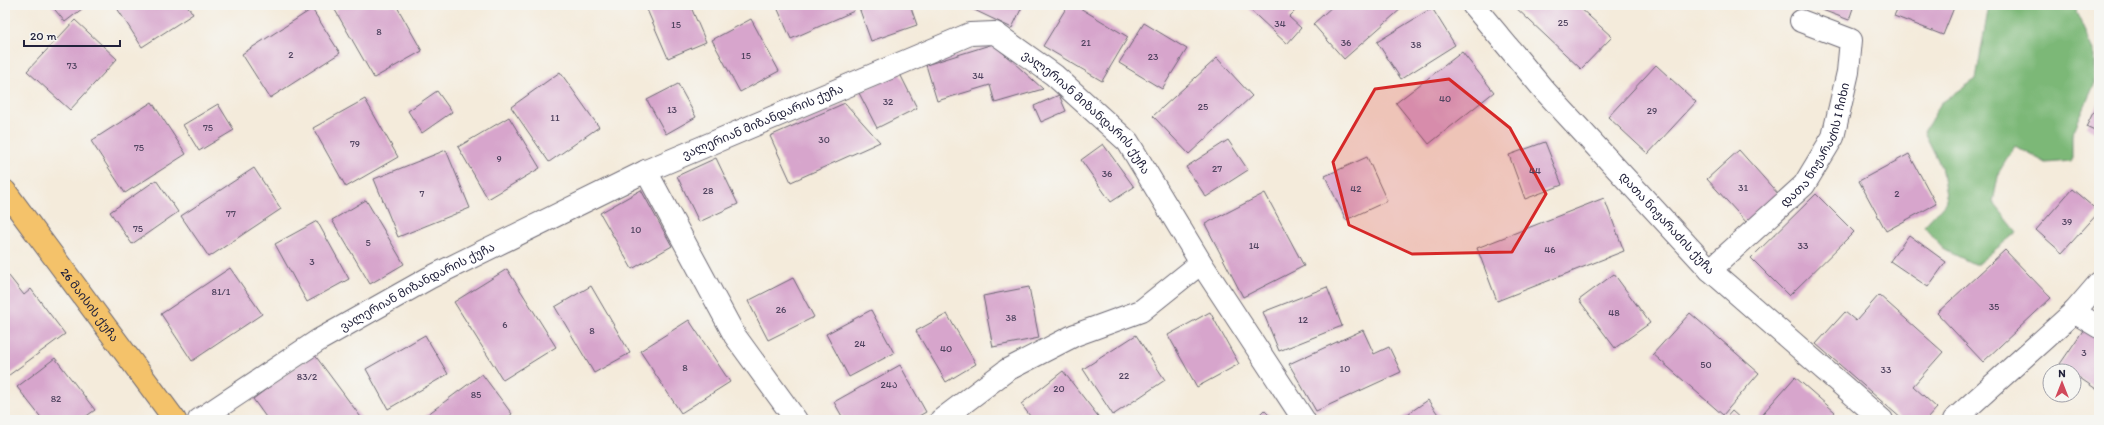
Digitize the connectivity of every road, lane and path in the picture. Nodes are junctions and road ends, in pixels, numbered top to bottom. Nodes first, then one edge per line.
1 (1473, 5) edge
2 (1801, 21) dead end
3 (646, 170) junction
4 (5, 191) edge
5 (1201, 263) junction
6 (1710, 270) junction
7 (2099, 283) edge
8 (2074, 312) junction
9 (2099, 327) edge
10 (175, 420) edge
11 (200, 420) edge
12 (796, 420) edge
13 (940, 420) edge
14 (1304, 420) edge
15 (1882, 420) edge
16 (1954, 420) edge

1 - 6 street, დათა ნიჟარაძის ქუჩა
2 - 6 street, დათა ნიჟარაძის I ჩიხი
3 - 5 street, ვალერიან მიზანდარის ქუჩა
3 - 11 street, ვალერიან მიზანდარის ქუჩა
3 - 12 street
4 - 10 main road, 26 მაისის ქუჩა
5 - 13 street
5 - 14 street, ვალერიან მიზანდარის ქუჩა
6 - 15 street, დათა ნიჟარაძის ქუჩა
7 - 8 street
8 - 9 street
8 - 16 street

